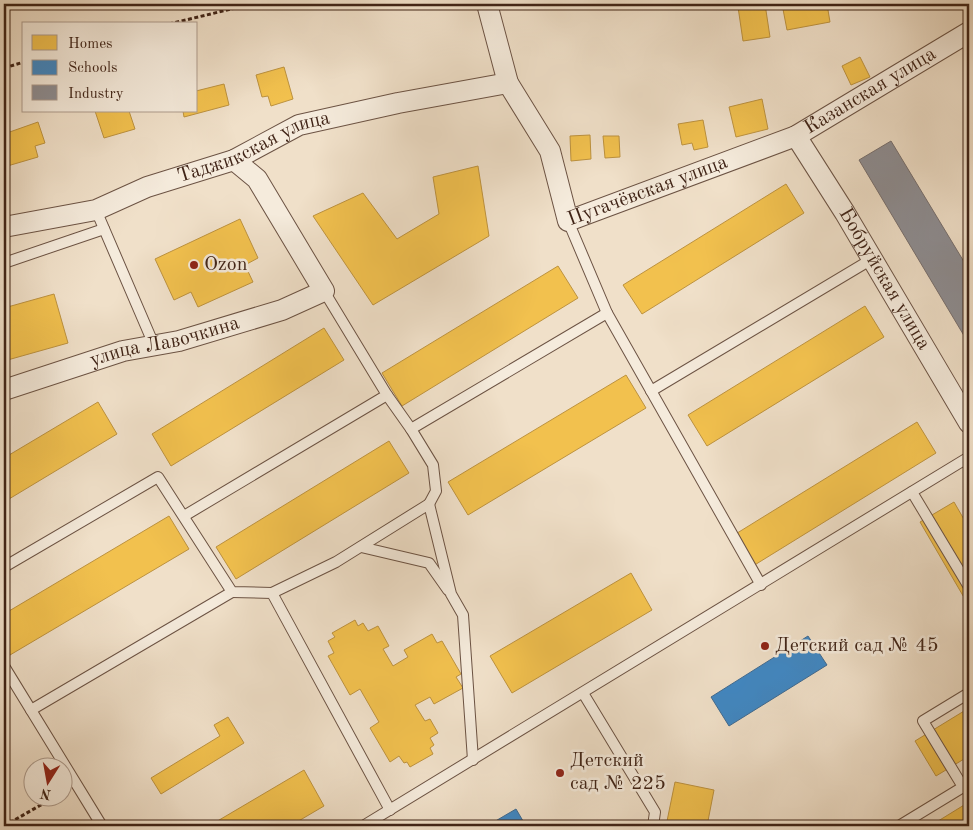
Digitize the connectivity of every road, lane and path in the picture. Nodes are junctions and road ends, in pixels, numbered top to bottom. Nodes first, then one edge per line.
1 (252, 4) edge
2 (487, 4) edge
3 (177, 22) edge
4 (969, 32) edge
5 (22, 63) edge
6 (4, 68) edge
7 (508, 83) junction
8 (796, 136) junction
9 (234, 160) junction
10 (96, 210) junction
11 (568, 221) junction
12 (4, 227) edge
13 (104, 229) junction
14 (872, 259) junction
15 (4, 263) edge
16 (324, 291) junction
17 (607, 313) junction
18 (154, 345) junction
19 (4, 390) edge
20 (652, 392) junction
21 (387, 395) junction
22 (969, 423) edge
23 (411, 429) junction
24 (969, 457) edge
25 (912, 492) junction
26 (429, 504) junction
27 (184, 516) junction
28 (360, 546) junction
29 (4, 567) edge
30 (761, 584) junction
31 (969, 587) edge
32 (232, 592) junction
33 (272, 593) junction
34 (451, 594) junction
35 (4, 666) edge
36 (583, 693) junction
37 (969, 694) edge
38 (31, 710) junction
39 (473, 760) junction
40 (966, 785) edge
41 (36, 808) edge
42 (390, 810) junction
43 (4, 826) edge
44 (102, 826) edge
45 (363, 826) edge
46 (652, 826) edge
47 (899, 826) edge

1 - 3 path
2 - 7 street, Пугачёвская улица
4 - 8 street, Казанская улица
5 - 6 path
7 - 9 street, Таджикская улица
7 - 11 street, Пугачёвская улица
8 - 11 street, Пугачёвская улица
8 - 14 street, Бобруйская улица
9 - 10 street, Таджикская улица
9 - 16 street
10 - 12 street, Таджикская улица
10 - 13 lane
11 - 17 lane
13 - 15 lane
13 - 18 lane
14 - 20 lane
14 - 22 street, Бобруйская улица
16 - 18 street, улица Лавочкина
16 - 21 lane
17 - 20 lane
17 - 23 lane
18 - 19 street, улица Лавочкина
20 - 30 lane
21 - 23 lane
21 - 27 lane
23 - 26 lane
24 - 25 lane
25 - 30 lane
25 - 31 lane
26 - 28 lane
26 - 34 lane
27 - 29 lane
27 - 32 lane
28 - 33 lane
28 - 34 lane
30 - 36 lane
32 - 33 lane
32 - 38 lane
33 - 42 lane
34 - 39 lane
35 - 38 lane
36 - 39 lane
36 - 46 lane
37 - 40 lane
38 - 44 lane
39 - 42 lane
40 - 47 lane
41 - 43 path
42 - 45 lane

